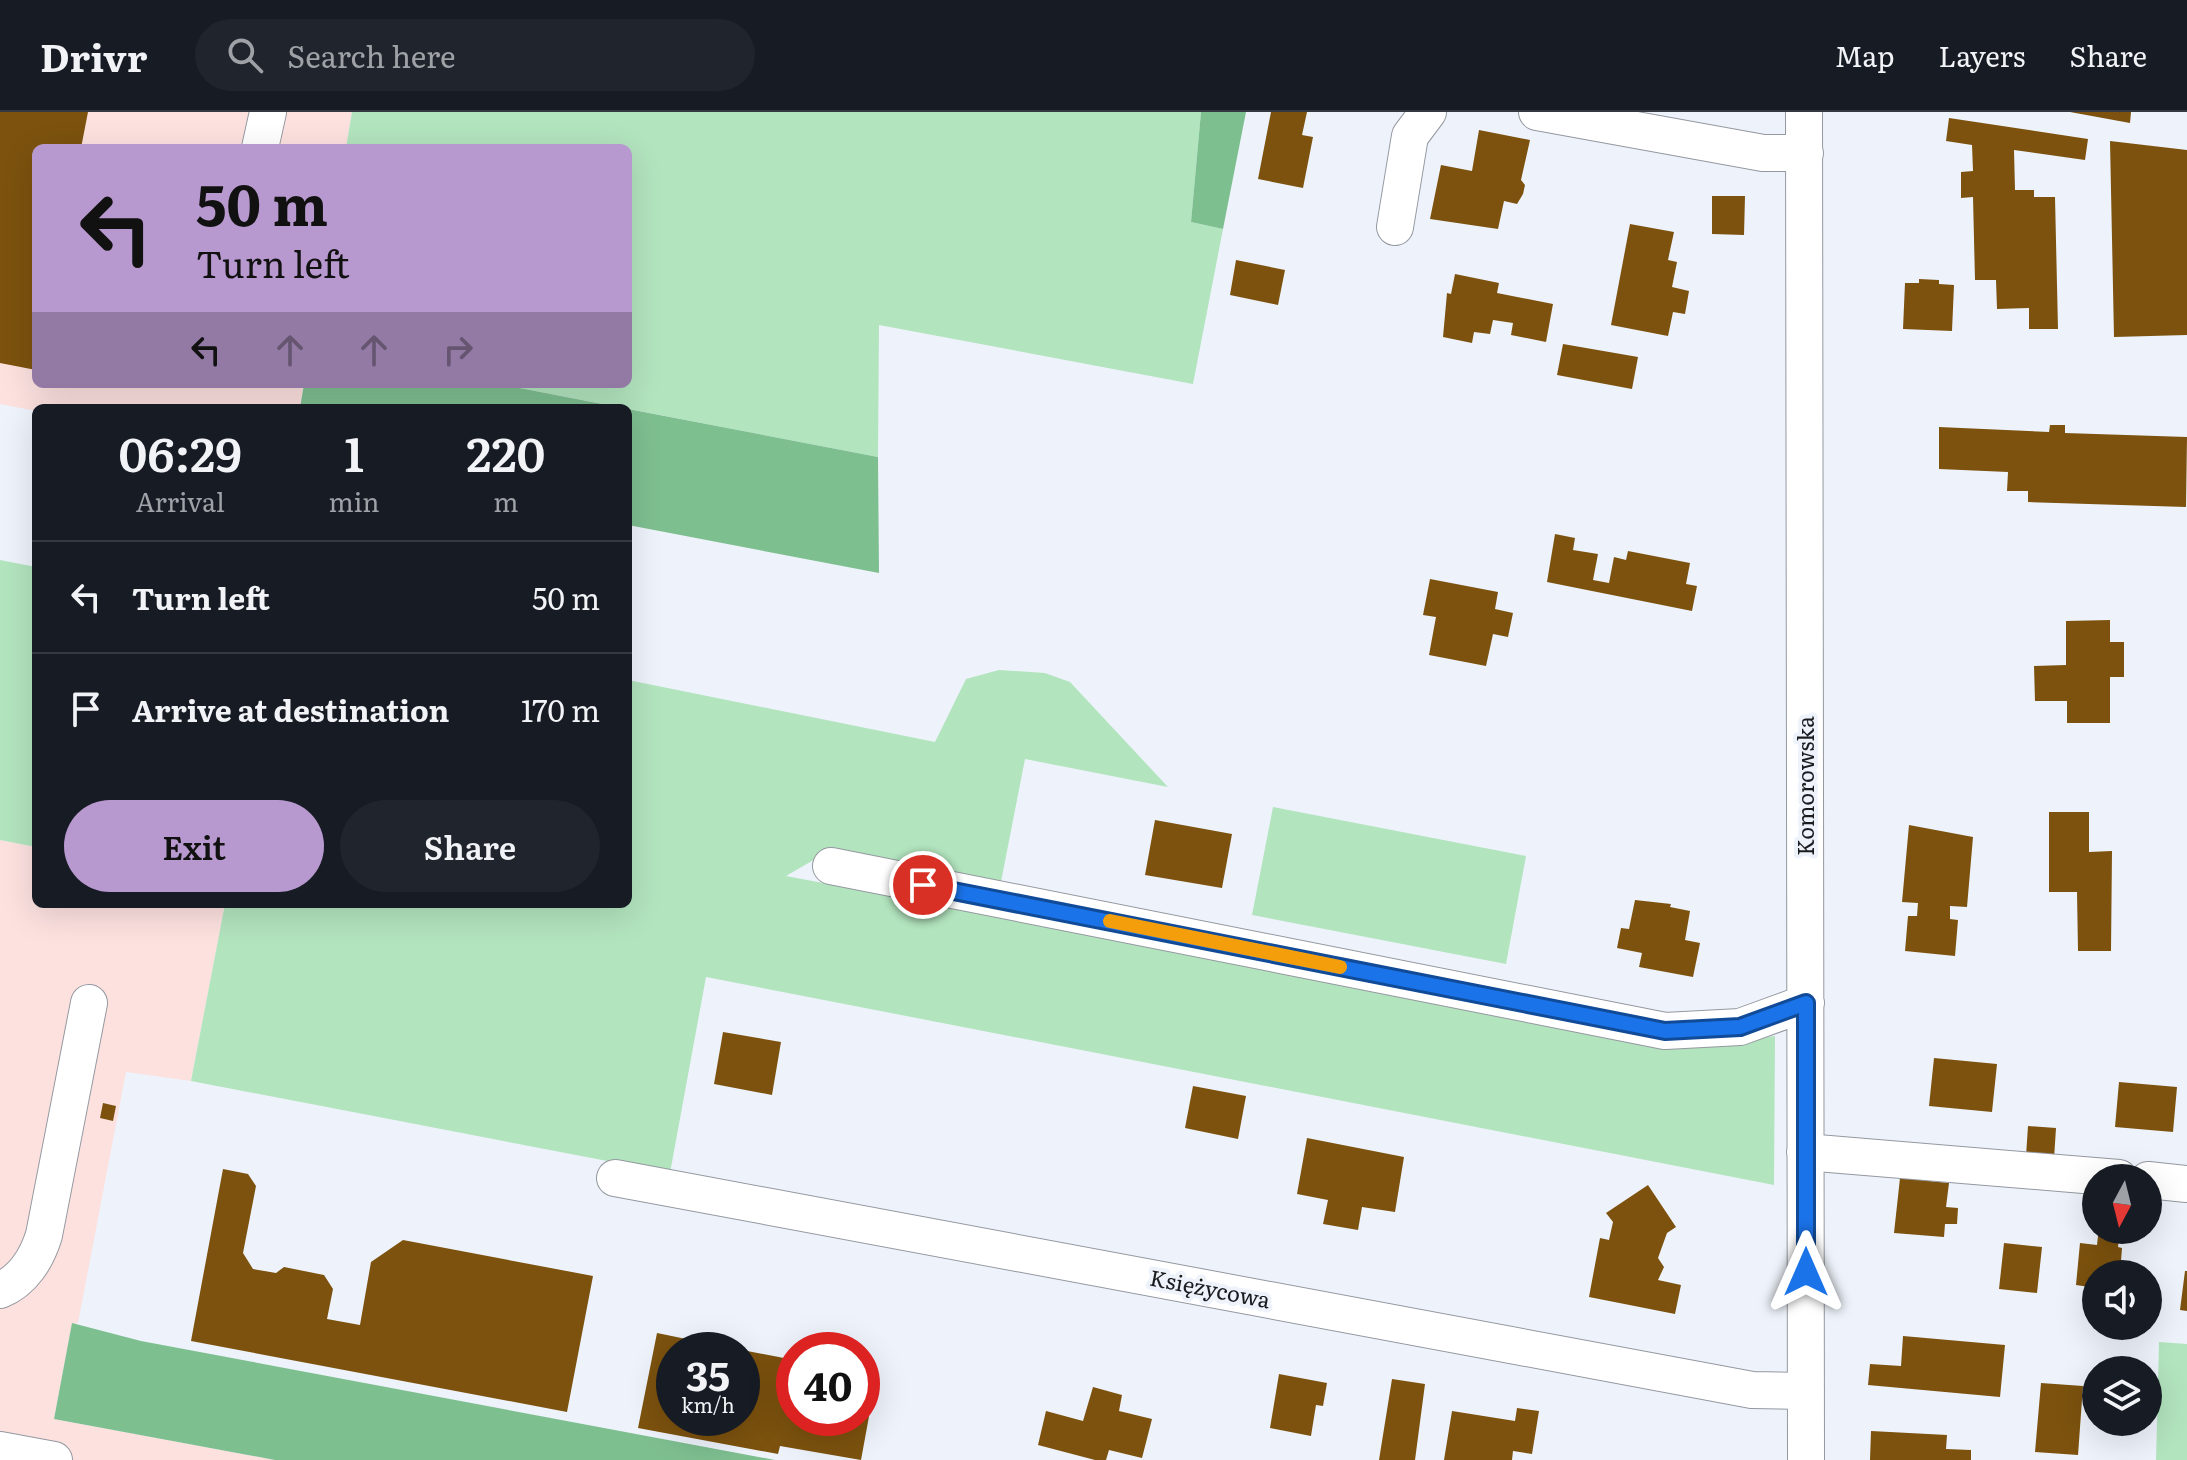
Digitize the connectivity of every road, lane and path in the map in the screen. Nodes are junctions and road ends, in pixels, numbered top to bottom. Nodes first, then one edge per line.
1 (268, 112) edge
2 (1428, 112) edge
3 (1537, 112) edge
4 (1804, 112) edge
5 (261, 144) edge
6 (1805, 153) junction
7 (1395, 227) dead end
8 (831, 866) dead end
9 (89, 1003) dead end
10 (1806, 1003) junction
11 (1805, 1152) junction
12 (2082, 1175) edge
13 (615, 1178) dead end
14 (2162, 1181) edge
15 (2187, 1184) edge
16 (0, 1290) edge
17 (1806, 1391) junction
18 (0, 1450) edge
19 (54, 1460) edge
20 (1806, 1460) edge

1 - 5 street
2 - 7 street
3 - 6 street
4 - 6 street, Komorowska
6 - 10 street, Komorowska
8 - 10 street
9 - 16 street
10 - 11 street, Komorowska
11 - 12 street
11 - 17 street, Komorowska
13 - 17 street, Księżycowa
14 - 15 street
17 - 20 street, Komorowska
18 - 19 street

